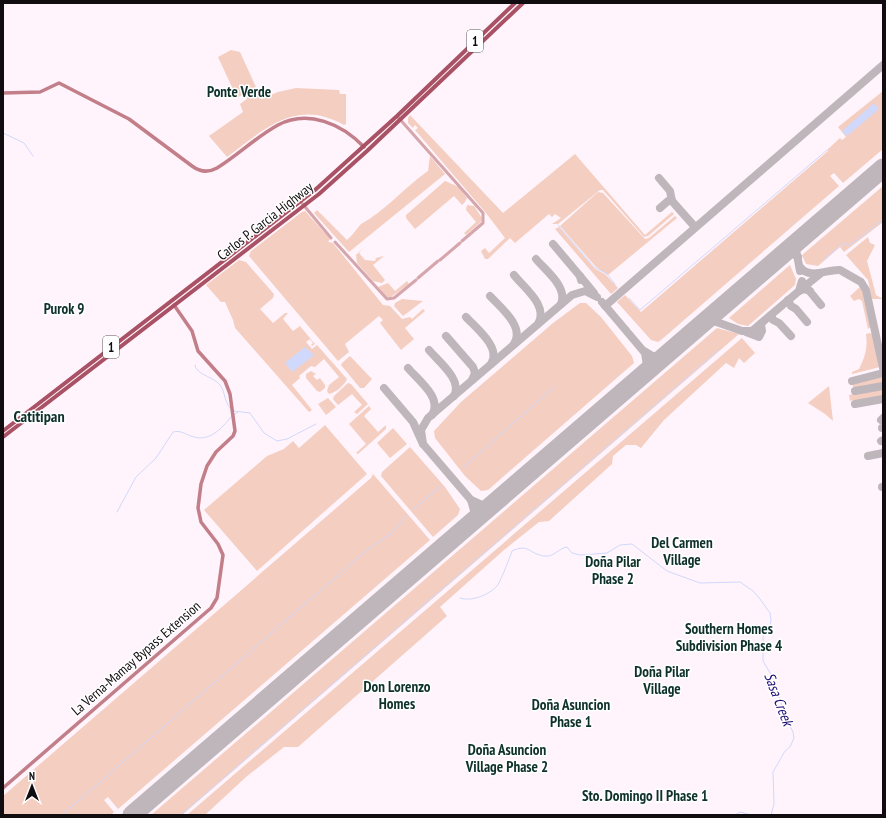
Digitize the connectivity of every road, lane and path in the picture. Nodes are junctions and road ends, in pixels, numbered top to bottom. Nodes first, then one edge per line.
1 (515, 3) edge
2 (523, 3) edge
3 (3, 93) edge
4 (399, 118) junction
5 (364, 147) junction
6 (301, 202) junction
7 (304, 206) junction
8 (331, 238) dead end
9 (335, 242) dead end
10 (241, 247) junction
11 (234, 252) junction
12 (242, 253) junction
13 (200, 279) junction
14 (204, 283) junction
15 (174, 305) junction
16 (157, 315) junction
17 (3, 431) edge
18 (3, 437) edge
19 (3, 788) edge

1 - 4 highway, Carlos P. Garcia Highway / 1
2 - 4 highway, Carlos P. Garcia Highway / 1
3 - 5 main road
4 - 5 highway, Carlos P. Garcia Highway / 1
4 - 7 highway, Carlos P. Garcia Highway / 1
4 - 9 street
5 - 6 highway, Carlos P. Garcia Highway / 1
6 - 7 street
6 - 10 highway, Carlos P. Garcia Highway / 1
7 - 8 street
7 - 12 highway, Carlos P. Garcia Highway / 1
10 - 11 highway, Carlos P. Garcia Highway / 1
10 - 12 highway
11 - 12 highway
11 - 13 highway, Carlos P. Garcia Highway / 1
12 - 14 highway, Carlos P. Garcia Highway / 1
13 - 14 highway
13 - 16 highway, Carlos P. Garcia Highway / 1
14 - 15 highway, Carlos P. Garcia Highway / 1
15 - 16 highway, Carlos P. Garcia Highway / 1
15 - 19 main road, La Verna-Mamay Bypass Extension
16 - 17 highway, Carlos P. Garcia Highway / 1
16 - 18 highway, Carlos P. Garcia Highway / 1

